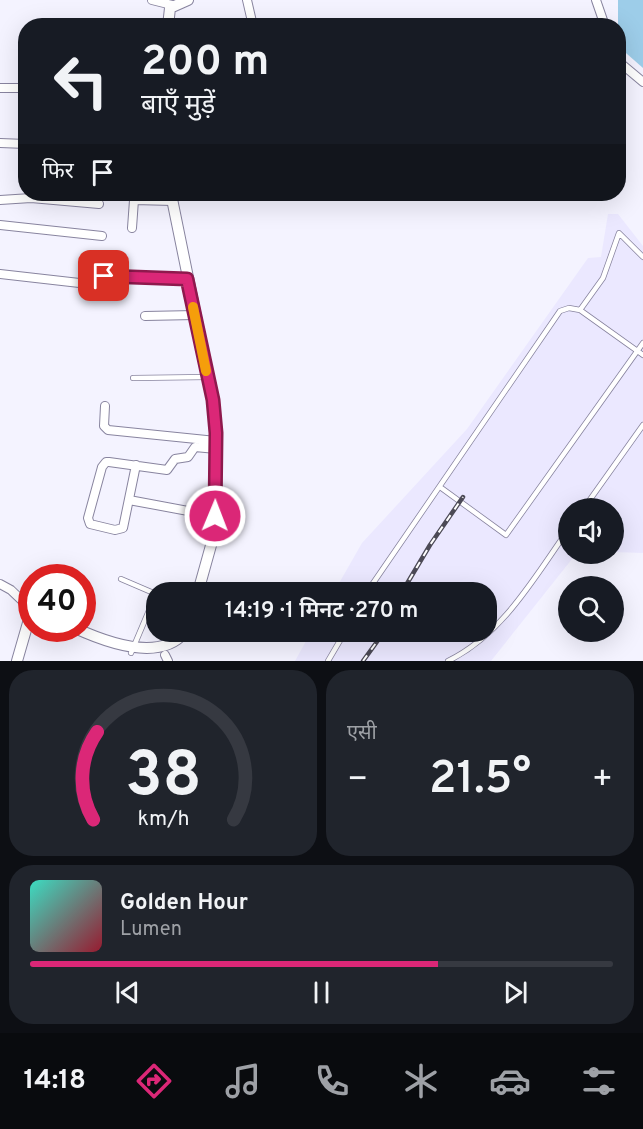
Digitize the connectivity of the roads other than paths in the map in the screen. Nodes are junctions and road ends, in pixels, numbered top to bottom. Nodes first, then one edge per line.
1 (152, 0) edge
2 (188, 0) edge
3 (247, 0) edge
4 (596, 0) edge
5 (172, 5) junction
6 (170, 18) edge
7 (251, 18) edge
8 (602, 18) edge
9 (626, 68) edge
10 (643, 82) edge
11 (0, 88) edge
12 (18, 88) edge
13 (0, 143) edge
14 (18, 144) edge
15 (18, 199) edge
16 (0, 200) edge
17 (65, 201) edge
18 (134, 201) edge
19 (173, 201) edge
20 (99, 204) dead end
21 (0, 225) edge
22 (132, 228) dead end
23 (102, 236) dead end
24 (643, 257) edge
25 (0, 274) edge
26 (104, 276) dead end
27 (187, 279) junction
28 (97, 285) dead end
29 (580, 310) junction
30 (195, 315) junction
31 (145, 316) dead end
32 (643, 343) edge
33 (637, 351) junction
34 (643, 355) edge
35 (208, 377) junction
36 (133, 378) dead end
37 (105, 405) dead end
38 (643, 426) edge
39 (216, 445) junction
40 (136, 465) junction
41 (440, 487) junction
42 (591, 498) edge
43 (129, 500) junction
44 (215, 516) junction
45 (558, 544) edge
46 (121, 579) dead end
47 (201, 582) edge
48 (374, 582) edge
49 (0, 584) edge
50 (146, 590) edge
51 (18, 597) edge
52 (146, 618) edge
53 (96, 637) edge
54 (21, 642) edge
55 (180, 642) edge
56 (339, 642) edge
57 (131, 653) junction
58 (167, 658) edge
59 (16, 661) edge
60 (328, 661) edge
61 (448, 661) edge

1 - 5 street
2 - 5 street
3 - 7 street
4 - 8 street
5 - 6 street
9 - 10 street
11 - 12 street
13 - 14 street
15 - 16 street
17 - 20 street
18 - 22 street
19 - 27 street
21 - 23 street
24 - 29 lane
25 - 28 street
26 - 27 street
27 - 30 street
29 - 33 lane
29 - 41 lane
30 - 31 street
30 - 35 street
32 - 33 lane
33 - 34 lane
33 - 41 lane
35 - 36 lane
35 - 39 street
37 - 39 street
38 - 42 lane
39 - 40 street
39 - 44 street
40 - 43 street
40 - 43 street
41 - 48 lane
43 - 44 street
44 - 47 street
45 - 61 lane
46 - 50 lane
49 - 51 street
52 - 57 lane
53 - 57 street
54 - 59 street
55 - 58 street
56 - 60 lane
57 - 58 street

